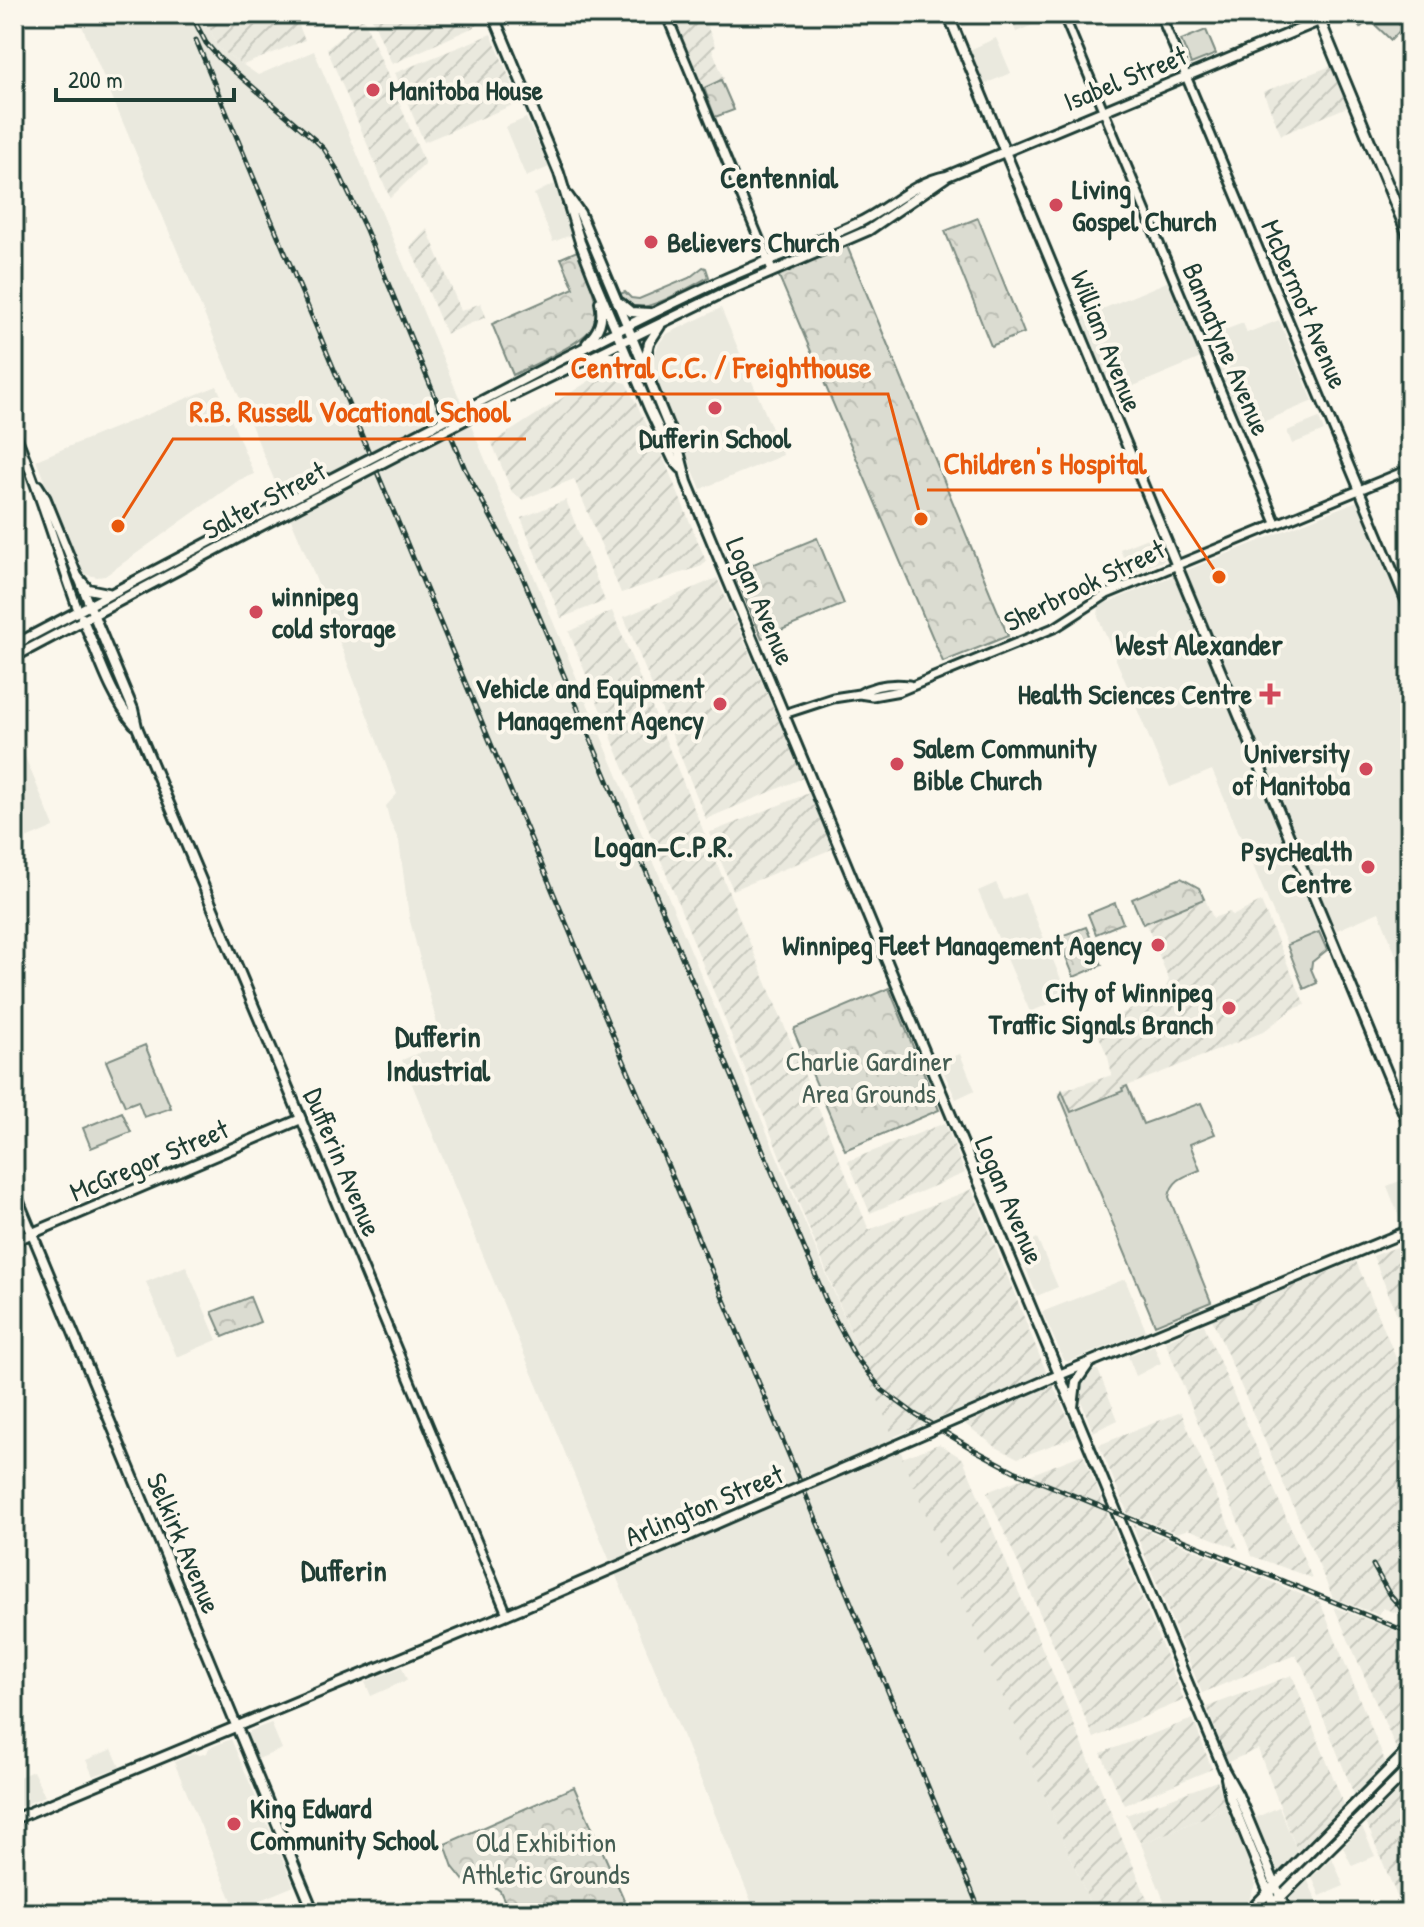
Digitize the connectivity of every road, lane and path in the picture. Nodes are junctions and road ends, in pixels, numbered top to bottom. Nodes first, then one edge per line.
1 (493, 14) edge
2 (666, 14) edge
3 (948, 14) edge
4 (1063, 14) edge
5 (1160, 14) edge
6 (1336, 14) edge
7 (1319, 18) edge
8 (1186, 77) junction
9 (1104, 111) junction
10 (1005, 152) junction
11 (568, 196) junction
12 (1410, 239) edge
13 (770, 266) junction
14 (594, 278) junction
15 (614, 296) junction
16 (655, 313) junction
17 (663, 323) junction
18 (628, 327) junction
19 (617, 332) junction
20 (632, 338) junction
21 (621, 343) junction
22 (583, 347) junction
23 (582, 361) junction
24 (632, 369) junction
25 (644, 369) junction
26 (499, 397) junction
27 (14, 430) edge
28 (682, 469) junction
29 (1410, 469) edge
30 (35, 480) junction
31 (1358, 490) junction
32 (1276, 523) junction
33 (1176, 565) junction
34 (78, 577) junction
35 (109, 593) junction
36 (116, 603) junction
37 (89, 604) junction
38 (78, 610) junction
39 (1410, 611) edge
40 (93, 615) junction
41 (83, 620) junction
42 (101, 635) junction
43 (14, 645) edge
44 (14, 657) edge
45 (784, 714) junction
46 (137, 727) junction
47 (301, 1119) junction
48 (1410, 1128) edge
49 (14, 1190) edge
50 (1410, 1230) edge
51 (32, 1233) junction
52 (14, 1241) edge
53 (1095, 1359) junction
54 (1059, 1375) junction
55 (1073, 1408) junction
56 (507, 1614) junction
57 (237, 1727) junction
58 (1410, 1749) edge
59 (1410, 1768) edge
60 (14, 1819) edge
61 (1272, 1889) junction
62 (1277, 1905) edge
63 (314, 1913) edge
64 (1248, 1913) edge
65 (1264, 1913) edge
66 (1287, 1913) edge

1 - 11 main road, Logan Avenue
2 - 13 street
3 - 10 main road, William Avenue
4 - 9 street, Bannatyne Avenue
5 - 8 street, McDermot Avenue
6 - 7 main road, Isabel Street
7 - 8 main road, Isabel Street
7 - 12 main road
8 - 9 main road, Isabel Street
8 - 31 street, McDermot Avenue
9 - 10 main road, Isabel Street
9 - 32 street, Bannatyne Avenue
10 - 13 main road, Isabel Street
10 - 33 main road, William Avenue
11 - 14 main road, Logan Avenue
11 - 15 main road, Logan Avenue
13 - 16 main road, Isabel Street
13 - 17 main road, Isabel Street
14 - 19 main road, Logan Avenue
14 - 22 main road
15 - 16 main road
15 - 18 main road, Logan Avenue
16 - 18 main road, Isabel Street
17 - 20 main road, Isabel Street
17 - 25 main road
18 - 19 main road, Isabel Street
18 - 20 main road, Logan Avenue
19 - 21 main road, Logan Avenue
19 - 22 main road, Salter Street
20 - 21 main road, Isabel Street
20 - 25 main road, Logan Avenue
21 - 23 main road, Salter Street
21 - 24 main road, Logan Avenue
22 - 26 main road, Salter Street
23 - 24 main road
23 - 26 main road, Salter Street
24 - 28 main road, Logan Avenue
25 - 28 main road, Logan Avenue
26 - 35 main road, Salter Street, bridge
26 - 36 main road, Salter Street, bridge
27 - 30 street, Dufferin Avenue
28 - 45 main road, Logan Avenue
29 - 31 street, Sherbrook Street
30 - 34 street, Dufferin Avenue
30 - 38 street, Dufferin Avenue
31 - 32 street, Sherbrook Street
31 - 39 street, McDermot Avenue
32 - 33 street, Sherbrook Street
33 - 45 street, Sherbrook Street
33 - 48 main road, William Avenue
34 - 35 main road
34 - 37 street, Dufferin Avenue
35 - 37 main road, Salter Street
36 - 40 main road, Salter Street
36 - 42 main road
37 - 38 main road, Salter Street
37 - 40 main road, Dufferin Avenue
38 - 41 main road, Dufferin Avenue
38 - 43 main road, Salter Street
40 - 41 main road, Salter Street
40 - 42 main road, Dufferin Avenue
41 - 44 main road, Salter Street
41 - 46 main road, Dufferin Avenue
42 - 46 main road, Dufferin Avenue
45 - 54 main road, Logan Avenue
46 - 47 main road, Dufferin Avenue
47 - 51 main road, McGregor Street
47 - 56 street, Dufferin Avenue
49 - 51 main road, Selkirk Avenue
50 - 53 main road, Arlington Street
51 - 52 main road, McGregor Street
51 - 57 main road, Selkirk Avenue
53 - 54 main road, Arlington Street
53 - 55 main road
54 - 55 main road, Logan Avenue
54 - 56 main road, Arlington Street, bridge
55 - 61 main road, Logan Avenue
56 - 57 main road, Arlington Street
57 - 60 main road, Arlington Street
57 - 63 main road, Selkirk Avenue
58 - 61 main road
59 - 62 main road
61 - 62 main road, Logan Avenue
61 - 64 main road
62 - 65 main road
62 - 66 main road, Logan Avenue

